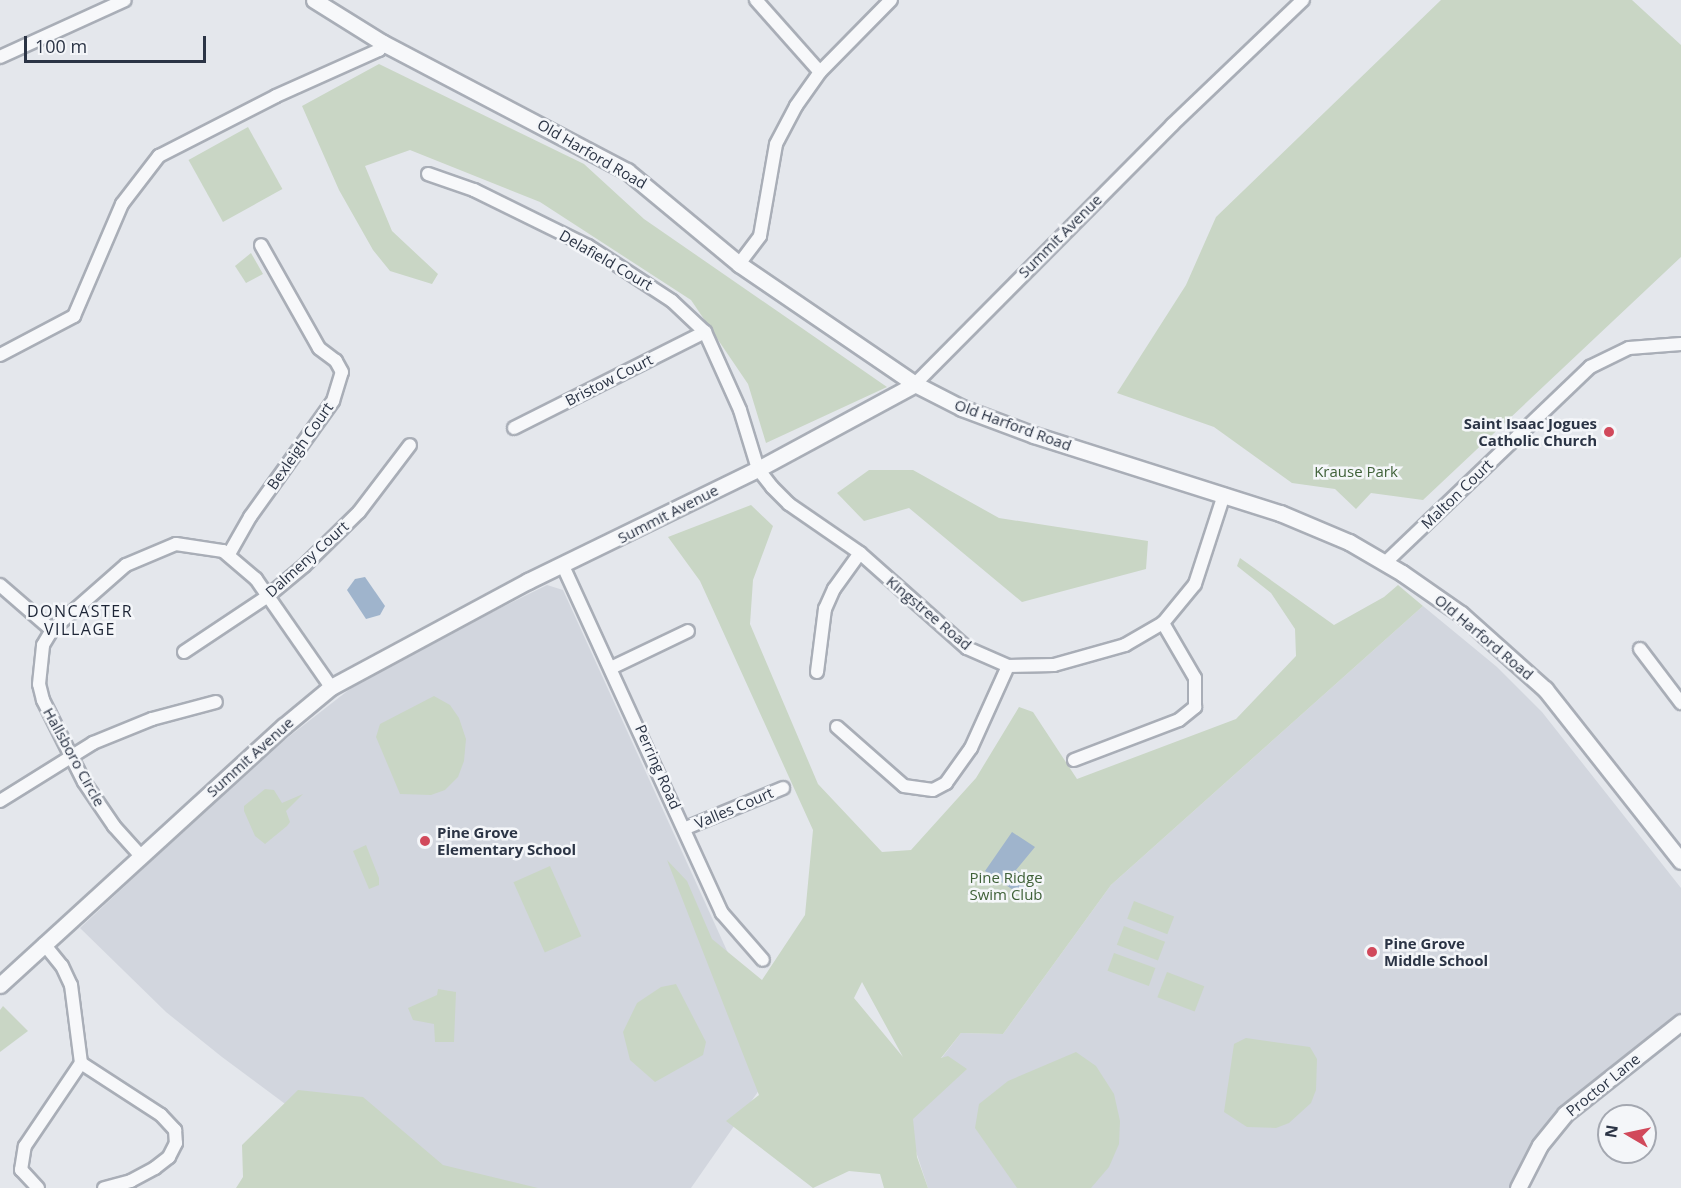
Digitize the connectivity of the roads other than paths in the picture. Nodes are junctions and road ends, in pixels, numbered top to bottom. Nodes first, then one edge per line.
1 (125, 0) edge
2 (314, 0) edge
3 (756, 0) edge
4 (891, 0) edge
5 (1303, 0) edge
6 (383, 43) junction
7 (0, 57) edge
8 (820, 72) junction
9 (428, 174) dead end
10 (261, 245) dead end
11 (739, 264) junction
12 (705, 332) junction
13 (1681, 344) edge
14 (0, 355) edge
15 (915, 384) junction
16 (514, 428) dead end
17 (410, 445) dead end
18 (758, 469) junction
19 (1224, 495) junction
20 (860, 553) junction
21 (229, 555) junction
22 (1385, 562) junction
23 (563, 566) junction
24 (0, 585) edge
25 (268, 596) junction
26 (1162, 623) junction
27 (52, 630) junction
28 (688, 631) dead end
29 (1640, 649) dead end
30 (184, 652) dead end
31 (1008, 666) junction
32 (613, 667) junction
33 (817, 672) dead end
34 (331, 687) junction
35 (216, 702) dead end
36 (1681, 703) edge
37 (837, 727) dead end
38 (74, 756) junction
39 (1074, 759) dead end
40 (783, 788) dead end
41 (0, 801) edge
42 (686, 828) junction
43 (140, 855) junction
44 (1681, 861) edge
45 (44, 944) junction
46 (763, 960) dead end
47 (0, 985) edge
48 (1681, 1022) edge
49 (81, 1063) junction
50 (38, 1188) edge
51 (104, 1188) edge
52 (1518, 1188) edge

1 - 7 street
2 - 6 street, Old Harford Road
3 - 8 street
4 - 8 street
5 - 15 street, Summit Avenue
6 - 11 street, Old Harford Road
6 - 14 street
8 - 11 street
9 - 12 street, Delafield Court
10 - 21 street, Bexleigh Court
11 - 15 street, Old Harford Road
12 - 16 street, Bristow Court
12 - 18 street, Delafield Court
13 - 22 street, Malton Court
15 - 18 street, Summit Avenue
15 - 19 street, Old Harford Road
17 - 25 street, Dalmeny Court
18 - 20 street, Kingstree Road
18 - 23 street, Summit Avenue
19 - 22 street, Old Harford Road
19 - 26 street, Kingstree Road
20 - 31 street, Kingstree Road
20 - 33 street
21 - 25 street, Hallsboro Circle
21 - 27 street, Hallsboro Circle
22 - 44 street, Old Harford Road
23 - 32 street, Perring Road
23 - 34 street, Summit Avenue
24 - 27 street
25 - 30 street, Dalmeny Court
25 - 34 street, Hallsboro Circle
26 - 31 street, Kingstree Road
26 - 39 street
27 - 38 street, Hallsboro Circle
28 - 32 street
29 - 36 street
31 - 37 street
32 - 42 street, Perring Road
34 - 43 street, Summit Avenue
35 - 38 street
38 - 41 street
38 - 43 street, Hallsboro Circle
40 - 42 street, Valles Court
42 - 46 street, Perring Road
43 - 45 street, Summit Avenue
45 - 47 street, Summit Avenue
45 - 49 street
48 - 52 street, Proctor Lane
49 - 50 street
49 - 51 street

